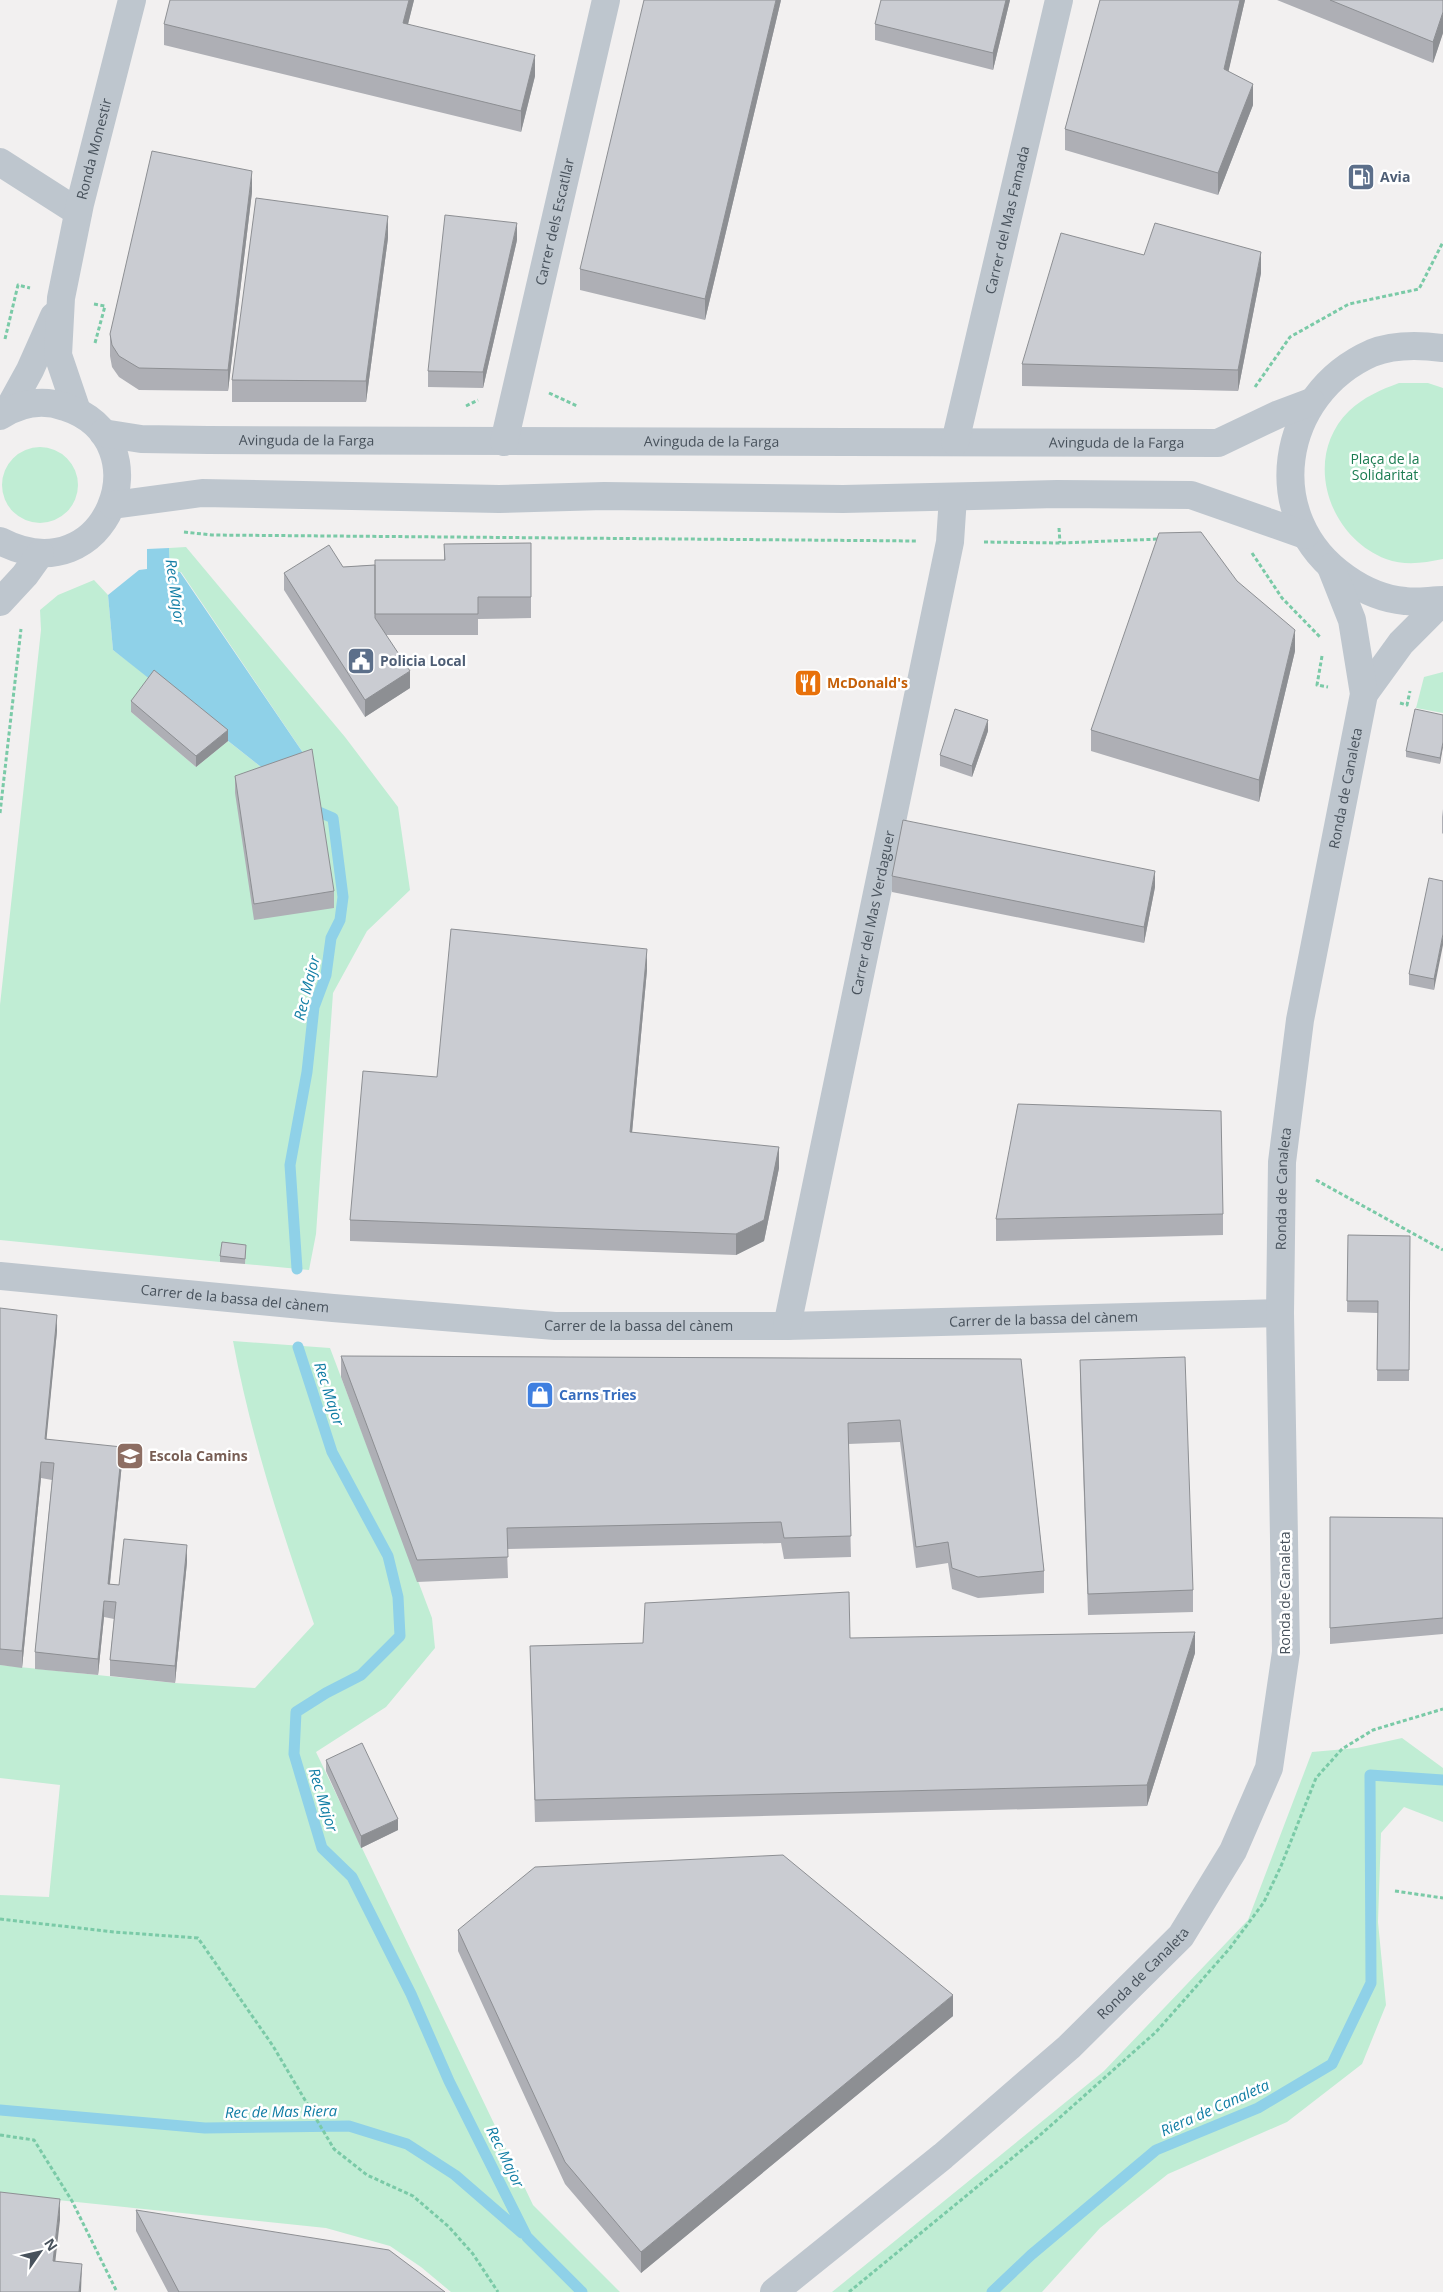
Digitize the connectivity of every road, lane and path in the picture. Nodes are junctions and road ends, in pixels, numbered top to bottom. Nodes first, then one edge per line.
1 (132, 0) edge
2 (606, 0) edge
3 (1059, 0) edge
4 (0, 162) edge
5 (78, 212) junction
6 (1443, 242) edge
7 (61, 298) junction
8 (1438, 343) edge
9 (93, 349) dead end
10 (519, 378) junction
11 (1251, 392) dead end
12 (1311, 402) junction
13 (464, 407) dead end
14 (579, 407) dead end
15 (77, 411) junction
16 (4, 413) edge
17 (103, 433) junction
18 (504, 442) junction
19 (954, 442) junction
20 (953, 497) junction
21 (113, 505) junction
22 (177, 531) dead end
23 (1305, 535) junction
24 (1164, 539) edge
25 (0, 540) edge
26 (950, 542) junction
27 (1251, 552) dead end
28 (40, 554) junction
29 (1330, 567) junction
30 (1443, 600) edge
31 (0, 602) edge
32 (21, 625) dead end
33 (1325, 643) dead end
34 (1324, 651) dead end
35 (1411, 686) dead end
36 (1364, 694) junction
37 (0, 813) edge
38 (1282, 1162) junction
39 (1443, 1250) edge
40 (0, 1276) edge
41 (1280, 1313) junction
42 (787, 1326) junction
43 (1395, 1891) dead end
44 (1443, 1898) edge
45 (0, 1919) edge
46 (0, 2135) edge
47 (117, 2292) edge
48 (498, 2292) edge
49 (774, 2292) edge

1 - 5 street, Ronda Monestir
2 - 10 street, Carrer dels Escatllar
3 - 19 street, Carrer del Mas Famada
4 - 5 street
5 - 7 street, Ronda Monestir
6 - 11 path
7 - 9 path
7 - 15 street, Ronda Monestir
7 - 16 street, Ronda Monestir
8 - 12 street
10 - 13 path
10 - 14 path
10 - 18 street, Carrer dels Escatllar
12 - 19 street, Avinguda de la Farga
12 - 23 street
15 - 16 street
15 - 17 street
17 - 18 street, Avinguda de la Farga
17 - 21 street
18 - 19 street, Avinguda de la Farga
20 - 21 street
20 - 23 street
20 - 26 street, Carrer del Mas Verdaguer
21 - 28 street
22 - 26 path
23 - 29 street
24 - 26 path
25 - 28 street
26 - 42 street, Carrer del Mas Verdaguer
27 - 33 path
28 - 31 street
29 - 30 street
29 - 36 street, Ronda de Canaleta
30 - 36 street, Ronda de Canaleta
32 - 37 path
34 - 36 path
35 - 36 path
36 - 38 street, Ronda de Canaleta
38 - 39 path
38 - 41 street, Ronda de Canaleta
40 - 42 street, Carrer de la bassa del cànem
41 - 42 street, Carrer de la bassa del cànem
41 - 49 street, Ronda de Canaleta
43 - 44 path
45 - 48 path
46 - 47 path

